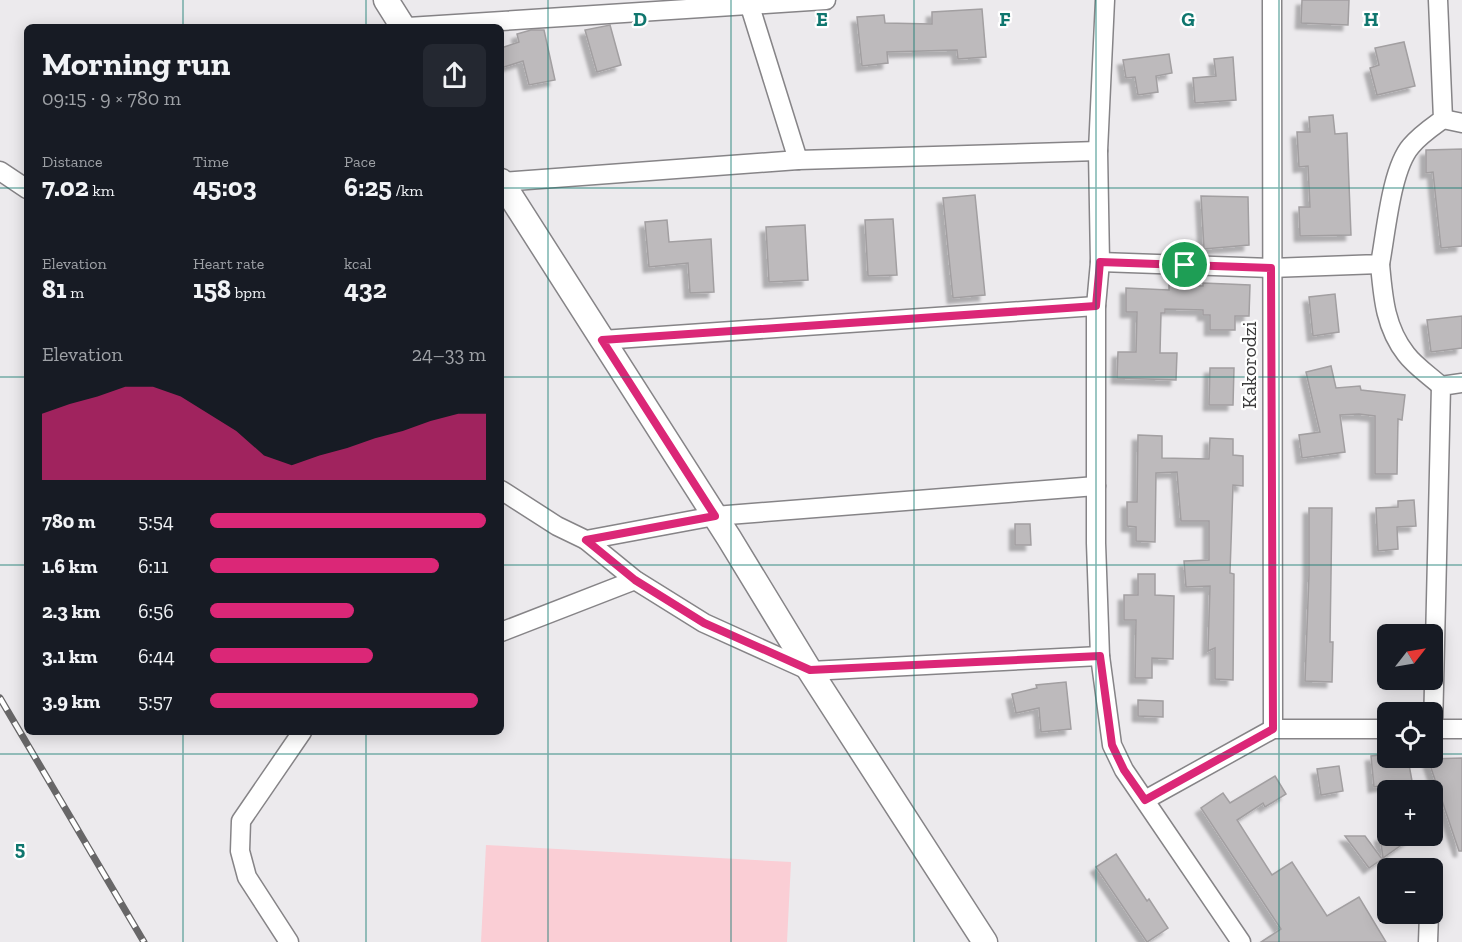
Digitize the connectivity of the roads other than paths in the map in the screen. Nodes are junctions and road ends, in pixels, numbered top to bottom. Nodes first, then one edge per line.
1 (386, 0) edge
2 (826, 0) edge
3 (1105, 0) edge
4 (1272, 0) edge
5 (1438, 0) edge
6 (749, 3) edge
7 (401, 24) edge
8 (451, 24) edge
9 (1443, 119) junction
10 (1462, 123) edge
11 (1098, 151) junction
12 (798, 160) junction
13 (0, 171) edge
14 (504, 182) edge
15 (24, 187) edge
16 (504, 187) edge
17 (1100, 262) junction
18 (1380, 264) junction
19 (1271, 268) junction
20 (1096, 306) junction
21 (602, 340) junction
22 (1462, 383) edge
23 (1441, 386) junction
24 (1096, 486) junction
25 (504, 492) edge
26 (715, 516) junction
27 (586, 540) junction
28 (635, 580) junction
29 (504, 631) edge
30 (1100, 656) junction
31 (810, 670) junction
32 (1434, 702) edge
33 (1273, 729) junction
34 (1377, 729) edge
35 (1443, 729) edge
36 (1462, 729) edge
37 (300, 735) edge
38 (1145, 800) junction
39 (1429, 924) edge
40 (289, 942) edge
41 (986, 942) edge
42 (1240, 942) edge
43 (1428, 942) edge

1 - 7 street
2 - 6 street
3 - 11 street
4 - 19 street, Kakorodzi
5 - 9 street
6 - 8 street
6 - 12 street
9 - 10 street
9 - 18 street
11 - 12 street
11 - 17 street
12 - 14 street
13 - 15 street
16 - 21 street
17 - 19 street
17 - 20 street
18 - 19 street
18 - 23 street
19 - 33 street, Kakorodzi
20 - 21 street
20 - 24 street
21 - 26 street
22 - 23 street
23 - 32 street
24 - 26 street
24 - 30 street
25 - 27 street
26 - 27 street
26 - 31 street
27 - 28 street
28 - 29 street
28 - 31 street
30 - 31 street
30 - 38 street
31 - 41 street
33 - 34 street
33 - 38 street
35 - 36 street
37 - 40 street
38 - 42 street
39 - 43 street

